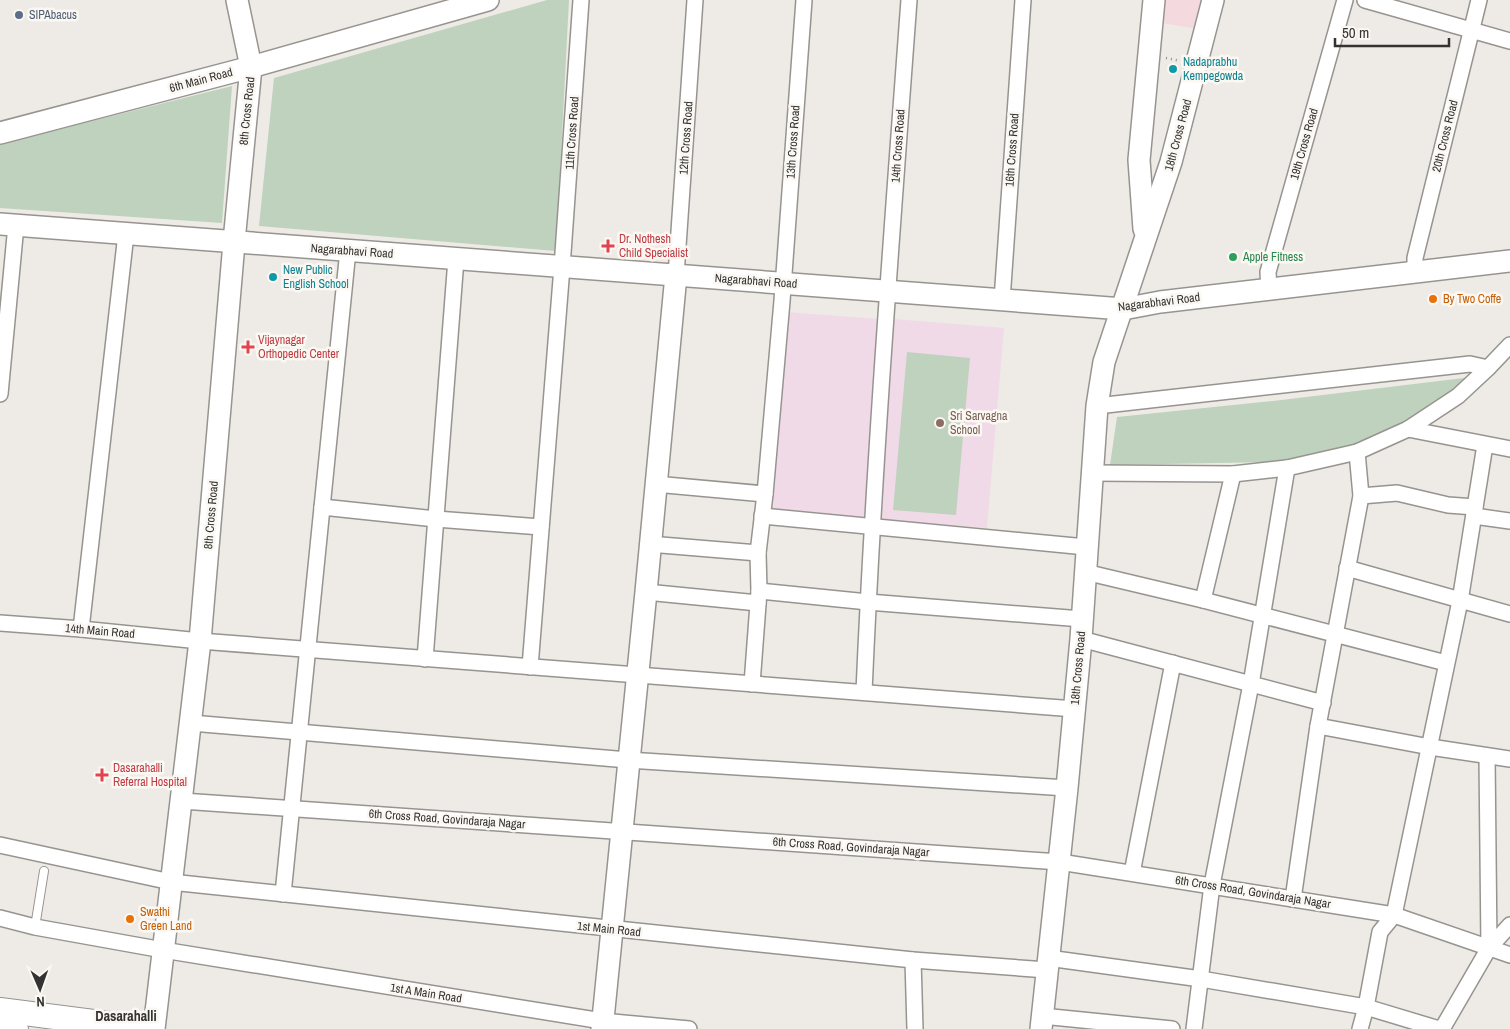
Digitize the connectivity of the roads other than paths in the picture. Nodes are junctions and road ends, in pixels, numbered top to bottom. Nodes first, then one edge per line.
1 (237, 0) edge
2 (488, 0) edge
3 (581, 0) edge
4 (695, 0) edge
5 (804, 0) edge
6 (909, 0) edge
7 (1023, 0) edge
8 (1154, 0) edge
9 (1213, 0) edge
10 (1345, 0) edge
11 (1365, 0) edge
12 (1479, 0) edge
13 (1472, 31) junction
14 (1510, 41) edge
15 (251, 67) junction
16 (0, 133) edge
17 (8, 225) edge
18 (126, 234) junction
19 (1145, 239) junction
20 (234, 242) junction
21 (348, 250) junction
22 (456, 259) junction
23 (1510, 261) edge
24 (562, 266) junction
25 (1415, 272) junction
26 (676, 275) junction
27 (783, 284) junction
28 (1269, 289) junction
29 (887, 291) junction
30 (1002, 300) junction
31 (1123, 309) junction
32 (1510, 345) edge
33 (1488, 368) junction
34 (0, 394) edge
35 (1097, 406) junction
36 (1408, 429) junction
37 (1485, 445) junction
38 (1510, 449) edge
39 (1357, 452) junction
40 (1287, 468) junction
41 (1091, 473) junction
42 (1233, 474) junction
43 (655, 484) junction
44 (765, 494) junction
45 (1360, 496) junction
46 (322, 507) junction
47 (1475, 512) junction
48 (762, 516) junction
49 (436, 519) junction
50 (1510, 521) edge
51 (872, 525) junction
52 (541, 527) junction
53 (650, 544) junction
54 (1086, 547) junction
55 (758, 553) junction
56 (1347, 568) junction
57 (1085, 572) junction
58 (646, 592) junction
59 (759, 597) junction
60 (1203, 600) junction
61 (1460, 601) junction
62 (868, 602) junction
63 (1510, 614) edge
64 (1263, 616) junction
65 (0, 623) edge
66 (81, 629) junction
67 (1082, 629) junction
68 (1335, 635) junction
69 (200, 641) junction
70 (308, 650) junction
71 (425, 659) junction
72 (1173, 663) junction
73 (1446, 664) junction
74 (530, 667) junction
75 (636, 675) junction
76 (752, 684) junction
77 (1252, 684) junction
78 (864, 692) junction
79 (1322, 703) junction
80 (1074, 709) junction
81 (191, 723) junction
82 (1318, 726) junction
83 (299, 732) junction
84 (1430, 747) junction
85 (1487, 756) junction
86 (1510, 759) edge
87 (628, 760) junction
88 (1067, 788) junction
89 (182, 801) junction
90 (291, 808) junction
91 (621, 831) junction
92 (0, 845) edge
93 (1060, 862) junction
94 (44, 871) dead end
95 (1132, 873) junction
96 (172, 882) junction
97 (1212, 886) junction
98 (283, 894) junction
99 (1293, 899) junction
100 (1394, 915) junction
101 (0, 918) edge
102 (1510, 925) edge
103 (35, 927) junction
104 (612, 929) junction
105 (1489, 948) junction
106 (164, 950) junction
107 (1510, 955) edge
108 (913, 960) junction
109 (1048, 964) junction
110 (1201, 979) junction
111 (1366, 1007) junction
112 (0, 1010) edge
113 (1041, 1022) edge
114 (89, 1025) edge
115 (602, 1025) edge
116 (0, 1027) edge
117 (16, 1029) edge
118 (148, 1029) edge
119 (154, 1029) edge
120 (688, 1029) edge
121 (915, 1029) edge
122 (1172, 1029) edge
123 (1194, 1029) edge
124 (1360, 1029) edge
125 (1441, 1029) edge

1 - 15 main road, 8th Cross Road
2 - 15 main road, 6th Main Road
3 - 24 street, 11th Cross Road
4 - 26 street, 12th Cross Road
5 - 27 street, 13th Cross Road
6 - 29 street, 14th Cross Road
7 - 30 street, 16th Cross Road
8 - 19 main road
9 - 19 main road, 18th Cross Road
10 - 28 street, 19th Cross Road
11 - 13 street
12 - 13 street, 20th Cross Road
13 - 14 street
13 - 25 street, 20th Cross Road
15 - 16 main road, 6th Main Road
15 - 20 main road, 8th Cross Road
17 - 18 main road, Nagarabhavi Road
17 - 34 street
18 - 20 main road, Nagarabhavi Road
18 - 66 street
19 - 31 main road, 18th Cross Road
20 - 21 main road, Nagarabhavi Road
20 - 69 main road, 8th Cross Road
21 - 22 main road, Nagarabhavi Road
21 - 46 street
22 - 24 main road, Nagarabhavi Road
22 - 49 street
23 - 25 main road, Nagarabhavi Road
24 - 26 main road, Nagarabhavi Road
24 - 52 street, 11th Cross Road
25 - 28 main road, Nagarabhavi Road
26 - 27 main road, Nagarabhavi Road
26 - 43 main road
27 - 29 main road, Nagarabhavi Road
27 - 44 street, 13th Cross Road
28 - 31 main road, Nagarabhavi Road
29 - 30 main road, Nagarabhavi Road
29 - 51 street, 14th Cross Road
30 - 31 main road, Nagarabhavi Road
31 - 35 main road, 18th Cross Road
32 - 33 street
33 - 35 street
33 - 36 street
35 - 41 main road, 18th Cross Road
36 - 37 street
36 - 39 street
37 - 38 street
37 - 47 street
39 - 40 street
39 - 45 street
40 - 42 street
40 - 64 street
41 - 42 street
41 - 54 main road, 18th Cross Road
42 - 60 street
43 - 44 street
43 - 53 main road
44 - 48 street, 13th Cross Road
45 - 47 street
45 - 56 street
46 - 49 street
46 - 70 street
47 - 50 street
47 - 61 street
48 - 51 street
48 - 55 street, 13th Cross Road
49 - 52 street
49 - 71 street
51 - 54 street
51 - 62 street, 14th Cross Road
52 - 74 street, 11th Cross Road
53 - 55 street
53 - 58 main road
54 - 57 main road, 18th Cross Road
55 - 59 street, 13th Cross Road
56 - 61 street
56 - 68 street
57 - 60 street
57 - 67 main road, 18th Cross Road
58 - 59 street
58 - 75 main road
59 - 62 street
59 - 76 street, 13th Cross Road
60 - 64 street
61 - 63 street
61 - 73 street
62 - 67 street
62 - 78 street, 14th Cross Road
64 - 68 street
64 - 77 street
65 - 66 street, 14th Main Road
66 - 69 street, 14th Main Road
67 - 72 street
67 - 80 main road, 18th Cross Road
68 - 73 street
68 - 79 street
69 - 70 street, 14th Main Road
69 - 81 main road, 8th Cross Road
70 - 71 street, 14th Main Road
70 - 83 street
71 - 74 street, 14th Main Road
72 - 77 street
72 - 95 street
73 - 84 street
74 - 75 street, 14th Main Road
75 - 76 street, 14th Main Road
75 - 87 main road
76 - 78 street, 14th Main Road
77 - 79 street
77 - 97 street
78 - 80 street, 14th Main Road
79 - 82 street
80 - 88 main road, 18th Cross Road
81 - 83 street
81 - 89 main road, 8th Cross Road
82 - 84 street
82 - 99 street
83 - 87 street
83 - 90 street
84 - 85 street
84 - 100 street
85 - 86 street
85 - 105 street
87 - 88 street
87 - 91 main road
88 - 93 main road, 18th Cross Road
89 - 90 street, 6th Cross Road, Govindaraja Nagar
89 - 96 main road, 8th Cross Road
90 - 91 street, 6th Cross Road, Govindaraja Nagar
90 - 98 street
91 - 93 street, 6th Cross Road, Govindaraja Nagar
91 - 104 main road
92 - 96 street
93 - 95 street, 6th Cross Road, Govindaraja Nagar
93 - 109 main road, 18th Cross Road
94 - 103 lane
95 - 97 street, 6th Cross Road, Govindaraja Nagar
96 - 98 street, 1st Main Road
96 - 106 main road, 8th Cross Road
97 - 99 street, 6th Cross Road, Govindaraja Nagar
97 - 110 street
98 - 104 street, 1st Main Road
99 - 100 street, 6th Cross Road, Govindaraja Nagar
100 - 105 street, 6th Cross Road, Govindaraja Nagar
100 - 111 street
101 - 103 street, 1st A Main Road
102 - 105 street
103 - 106 street, 1st A Main Road
104 - 108 street, 1st Main Road
104 - 115 main road
105 - 107 street, 6th Cross Road, Govindaraja Nagar
105 - 125 street
106 - 115 street, 1st A Main Road
106 - 119 main road, 8th Cross Road
108 - 109 street, 1st Main Road
108 - 121 street
109 - 110 street, 1st Main Road
109 - 113 main road, 18th Cross Road
110 - 111 street, 1st Main Road
110 - 123 street
111 - 124 street
111 - 125 street, 1st Main Road
112 - 114 main road
113 - 122 street
114 - 118 main road
115 - 120 street, 1st A Main Road
116 - 117 main road

